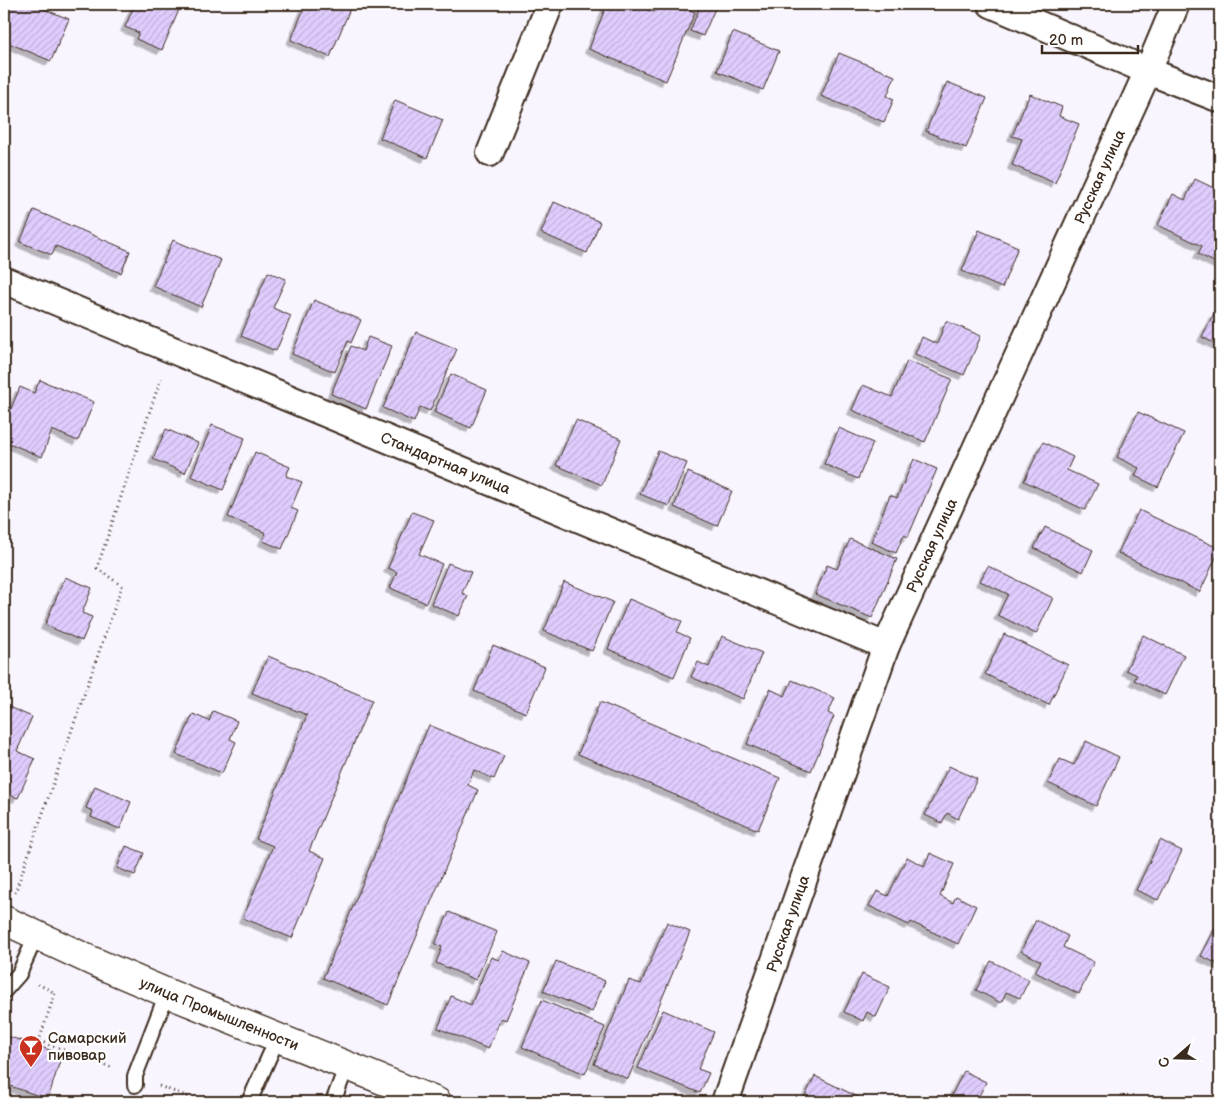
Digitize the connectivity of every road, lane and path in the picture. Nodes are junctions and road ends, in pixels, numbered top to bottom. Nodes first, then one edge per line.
1 (550, 4) edge
2 (991, 4) edge
3 (1176, 4) edge
4 (1148, 71) junction
5 (1220, 99) edge
6 (490, 153) dead end
7 (4, 280) edge
8 (171, 349) junction
9 (886, 646) junction
10 (5, 921) edge
11 (36, 936) junction
12 (19, 974) junction
13 (4, 991) edge
14 (167, 993) junction
15 (277, 1039) junction
16 (347, 1065) junction
17 (135, 1081) junction
18 (203, 1102) edge
19 (249, 1102) edge
20 (333, 1102) edge
21 (437, 1102) edge
22 (725, 1102) edge

1 - 6 street
2 - 4 street
3 - 4 street, Русская улица
4 - 5 street
4 - 9 street, Русская улица
7 - 8 street, Стандартная улица
8 - 9 street, Стандартная улица
8 - 10 path
9 - 22 street, Русская улица
10 - 11 main road, улица Промышленности
11 - 12 lane
11 - 14 main road, улица Промышленности
12 - 13 lane
12 - 17 path
14 - 15 main road, улица Промышленности
14 - 17 lane
15 - 16 main road, улица Промышленности
15 - 19 lane
16 - 20 lane
16 - 21 main road, улица Промышленности
17 - 18 path

